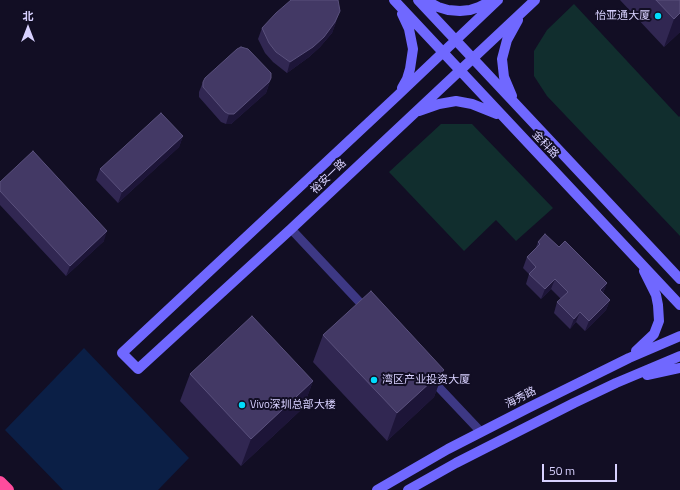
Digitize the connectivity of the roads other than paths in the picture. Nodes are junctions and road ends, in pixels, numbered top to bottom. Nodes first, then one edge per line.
1 (394, 0) edge
2 (418, 0) edge
3 (425, 0) edge
4 (493, 0) edge
5 (498, 0) edge
6 (535, 0) edge
7 (525, 9) junction
8 (455, 40) junction
9 (443, 52) junction
10 (472, 58) junction
11 (459, 70) junction
12 (398, 96) junction
13 (516, 105) junction
14 (413, 113) junction
15 (502, 116) junction
16 (291, 229) junction
17 (637, 259) junction
18 (670, 269) junction
19 (680, 274) edge
20 (680, 279) edge
21 (680, 305) edge
22 (371, 314) edge
23 (680, 336) edge
24 (680, 356) edge
25 (629, 358) junction
26 (680, 368) edge
27 (425, 372) edge
28 (616, 383) junction
29 (481, 432) junction
30 (0, 482) edge
31 (8, 490) edge
32 (377, 490) edge
33 (408, 490) edge

1 - 9 main road, 金科路
1 - 12 main road
2 - 8 main road, 金科路
3 - 4 main road
5 - 8 main road, 裕安一路
6 - 7 main road, 裕安一路
7 - 10 main road, 裕安一路
7 - 13 main road
8 - 9 main road, 裕安一路
8 - 10 main road, 金科路
9 - 11 main road, 金科路
9 - 12 main road, 裕安一路
10 - 11 main road, 裕安一路
10 - 13 main road, 金科路
11 - 14 main road, 裕安一路
11 - 15 main road, 金科路
12 - 16 main road, 裕安一路
13 - 18 main road, 金科路
14 - 15 main road
14 - 16 main road, 裕安一路
15 - 17 main road, 金科路
16 - 22 street
17 - 21 main road, 金科路
17 - 25 main road
18 - 19 main road
18 - 20 main road, 金科路
23 - 25 main road, 海秀路
24 - 28 main road
25 - 29 main road, 海秀路
26 - 28 main road
27 - 29 street
28 - 33 main road
29 - 32 main road, 海秀路
30 - 31 highway

